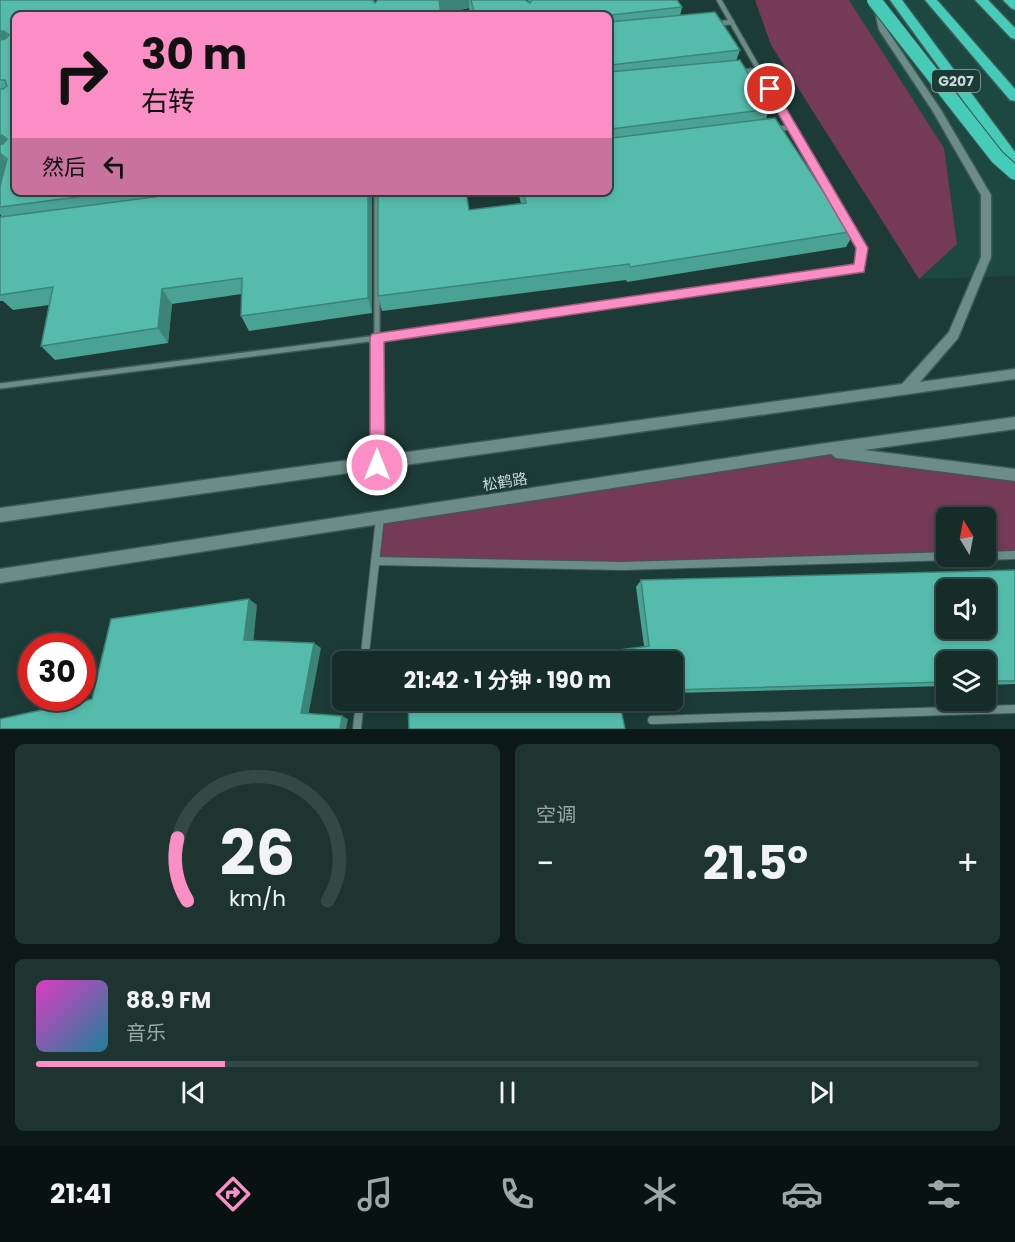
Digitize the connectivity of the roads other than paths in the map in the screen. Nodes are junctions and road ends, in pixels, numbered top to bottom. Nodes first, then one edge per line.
1 (719, 0) edge
2 (874, 0) edge
3 (896, 0) edge
4 (930, 0) edge
5 (981, 0) edge
6 (995, 0) edge
7 (1009, 0) edge
8 (1015, 6) edge
9 (1015, 21) edge
10 (732, 22) junction
11 (709, 25) edge
12 (1015, 35) edge
13 (759, 70) junction
14 (735, 73) edge
15 (1015, 97) edge
16 (792, 126) junction
17 (769, 129) edge
18 (1015, 162) edge
19 (1015, 173) edge
20 (377, 195) edge
21 (839, 207) edge
22 (844, 217) edge
23 (377, 338) junction
24 (1015, 374) edge
25 (0, 386) edge
26 (906, 389) junction
27 (1015, 423) edge
28 (820, 450) junction
29 (377, 465) junction
30 (1015, 475) edge
31 (0, 515) edge
32 (380, 518) junction
33 (1015, 555) edge
34 (996, 556) edge
35 (936, 557) edge
36 (375, 561) junction
37 (0, 576) edge
38 (365, 651) edge
39 (1015, 709) edge
40 (359, 711) edge
41 (652, 720) dead end
42 (357, 729) edge

1 - 10 street
2 - 19 highway, bridge
2 - 26 main road
3 - 18 highway, G207
4 - 15 highway
5 - 12 highway
6 - 9 highway
7 - 8 highway
10 - 11 street
10 - 13 street
13 - 14 street
13 - 16 street
16 - 17 street
16 - 21 street
20 - 23 street
22 - 23 street
23 - 25 street
23 - 29 street
24 - 26 main road
26 - 29 main road
27 - 28 main road, 松鹤路
28 - 30 main road
28 - 32 main road, 松鹤路
29 - 31 main road
32 - 36 street
32 - 37 main road, 松鹤路
33 - 34 street
35 - 36 street
36 - 38 street
39 - 41 street
40 - 42 street

